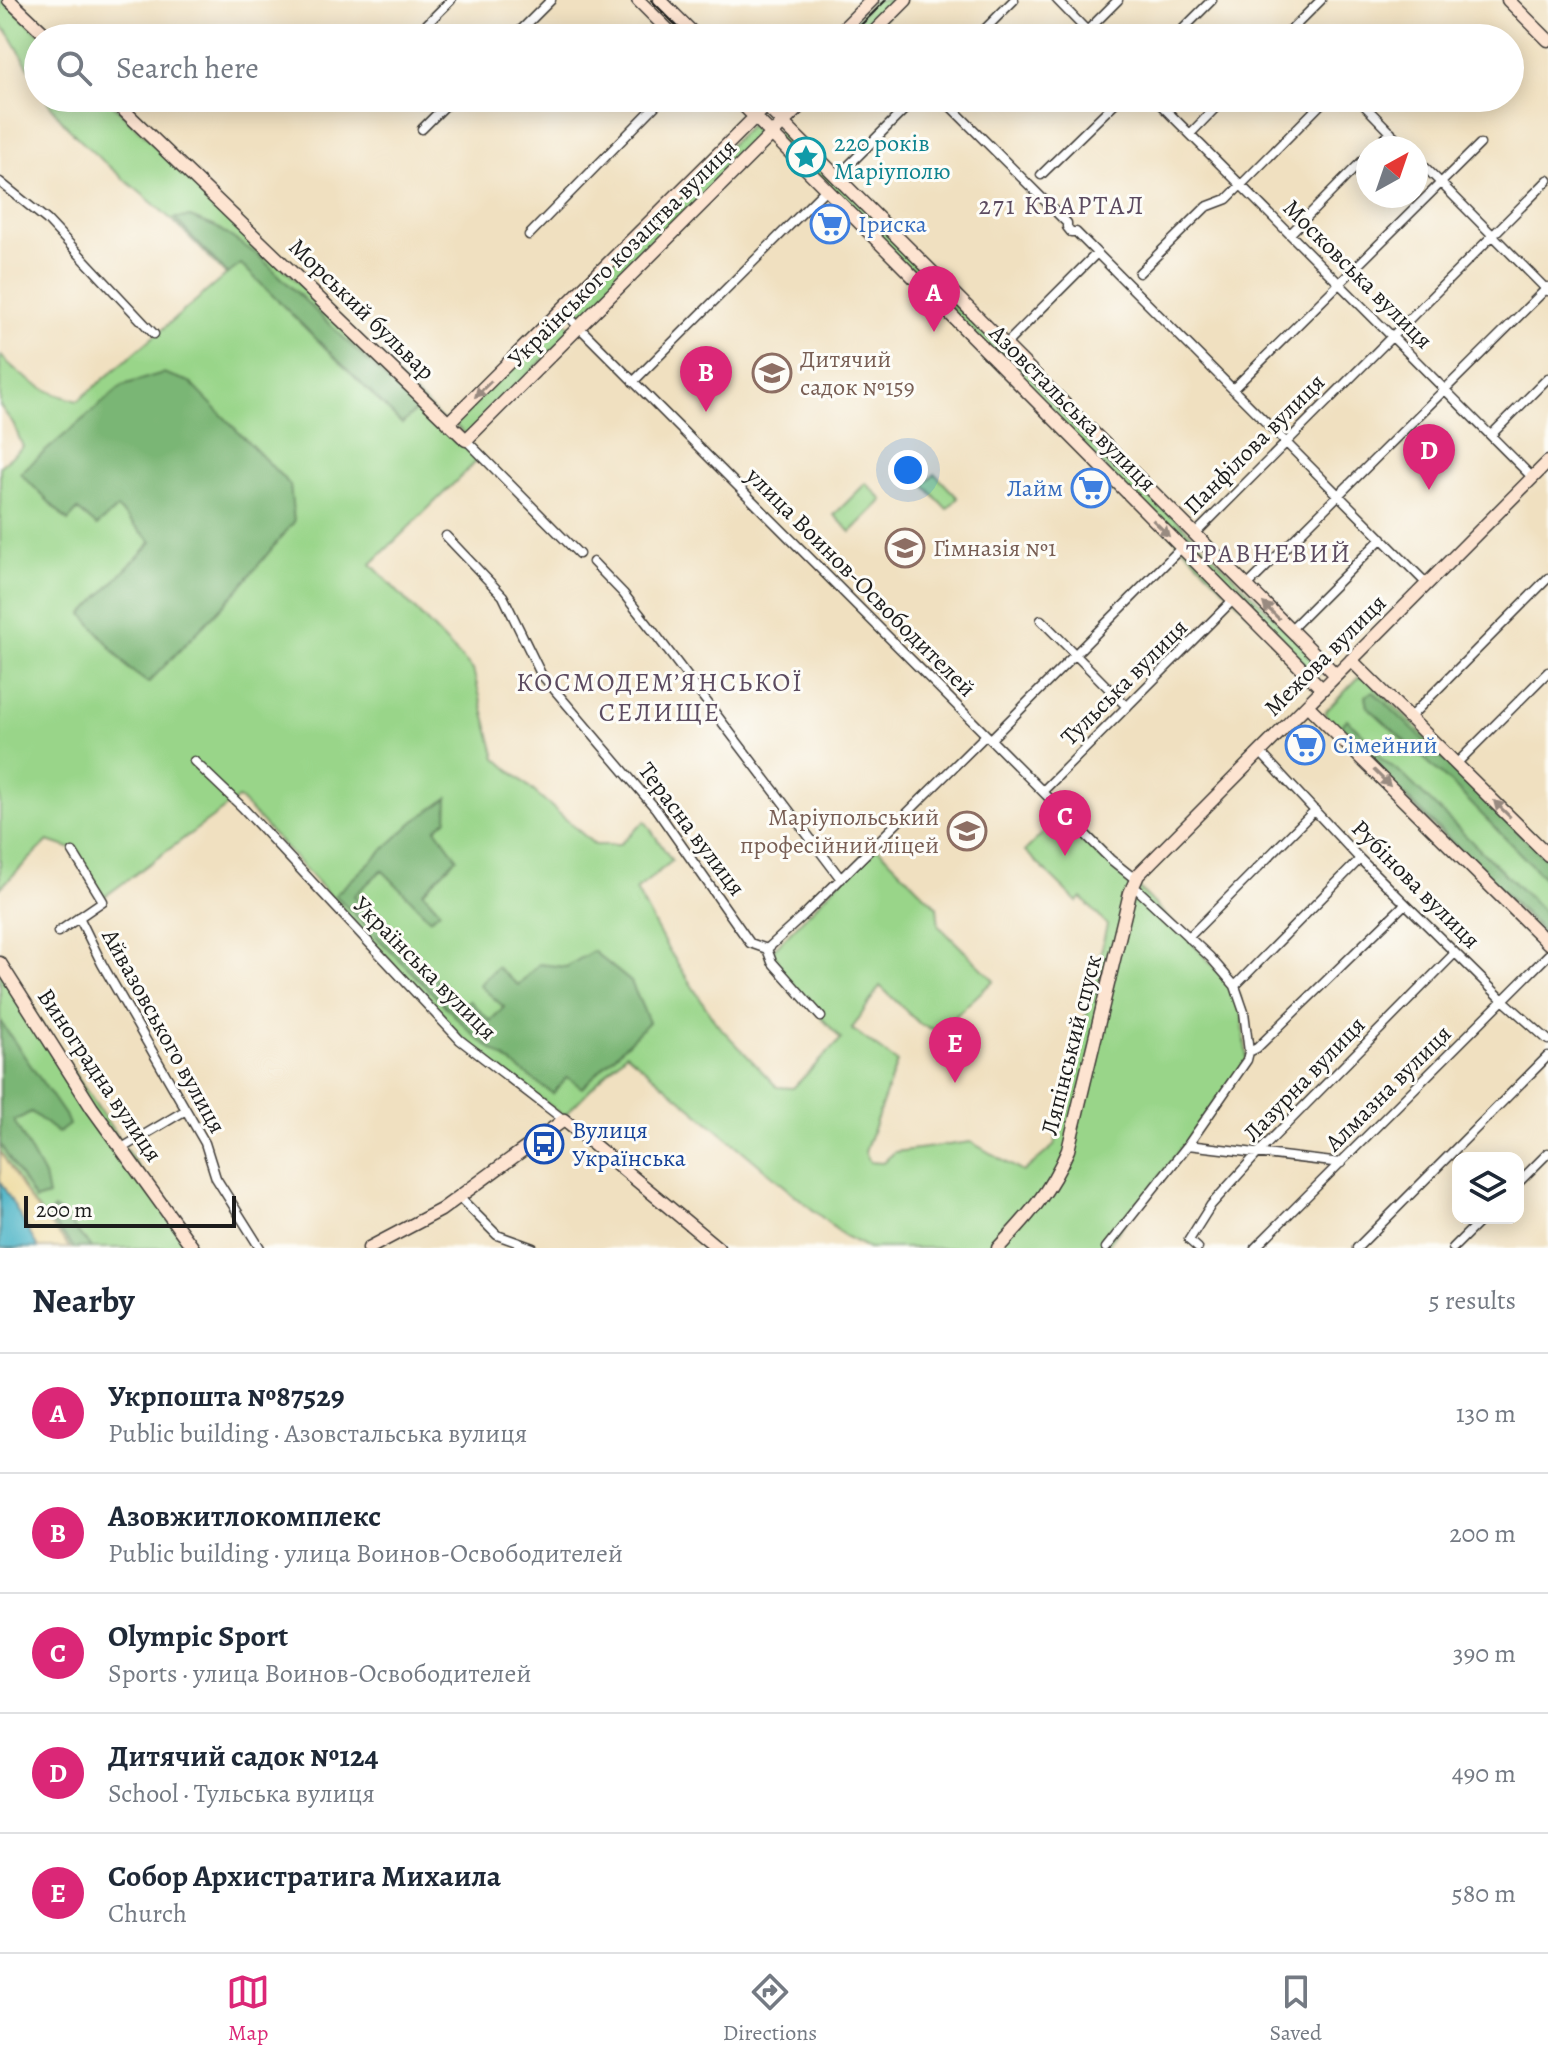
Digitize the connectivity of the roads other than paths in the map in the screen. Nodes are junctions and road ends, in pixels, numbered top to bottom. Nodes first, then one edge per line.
1 (9, 0) edge
2 (451, 0) edge
3 (551, 0) edge
4 (638, 0) edge
5 (660, 0) edge
6 (872, 0) edge
7 (906, 0) edge
8 (1014, 0) edge
9 (1057, 0) edge
10 (1118, 0) edge
11 (1212, 0) edge
12 (1321, 0) edge
13 (1508, 0) edge
14 (34, 24) edge
15 (427, 24) edge
16 (527, 24) edge
17 (662, 24) edge
18 (684, 24) edge
19 (848, 24) edge
20 (885, 24) edge
21 (990, 24) edge
22 (1081, 24) edge
23 (1099, 24) edge
24 (1188, 24) edge
25 (1300, 24) edge
26 (1548, 40) edge
27 (126, 112) edge
28 (439, 112) edge
29 (649, 112) edge
30 (750, 112) edge
31 (758, 112) edge
32 (775, 112) edge
33 (794, 112) edge
34 (902, 112) edge
35 (956, 112) edge
36 (1106, 112) edge
37 (1168, 112) edge
38 (1211, 112) edge
39 (1313, 112) edge
40 (1371, 112) edge
41 (755, 117) junction
42 (784, 122) junction
43 (422, 129) dead end
44 (1391, 132) junction
45 (1190, 134) junction
46 (771, 135) junction
47 (1387, 136) edge
48 (1395, 136) edge
49 (1480, 144) dead end
50 (1356, 167) edge
51 (1428, 170) edge
52 (1041, 175) dead end
53 (837, 177) junction
54 (1548, 180) edge
55 (0, 182) edge
56 (1441, 183) junction
57 (1241, 185) junction
58 (825, 190) junction
59 (1290, 234) junction
60 (529, 235) dead end
61 (1493, 235) junction
62 (1097, 253) junction
63 (1139, 273) dead end
64 (1339, 284) junction
65 (1547, 289) edge
66 (562, 310) junction
67 (579, 327) junction
68 (154, 334) dead end
69 (1392, 337) junction
70 (1005, 345) junction
71 (992, 358) junction
72 (1548, 378) edge
73 (633, 382) junction
74 (1233, 389) junction
75 (1445, 390) junction
76 (448, 423) junction
77 (1491, 435) junction
78 (466, 440) junction
79 (1286, 443) junction
80 (1548, 462) edge
81 (1129, 469) junction
82 (1533, 478) junction
83 (1116, 482) junction
84 (1339, 495) junction
85 (1195, 534) junction
86 (446, 536) dead end
87 (1382, 538) junction
88 (1181, 548) junction
89 (579, 554) dead end
90 (593, 562) dead end
91 (1548, 578) edge
92 (1427, 584) junction
93 (1247, 586) junction
94 (1233, 600) junction
95 (1041, 620) dead end
96 (1290, 630) junction
97 (1075, 655) junction
98 (1351, 660) junction
99 (1335, 671) junction
100 (1548, 672) edge
101 (1369, 678) junction
102 (1318, 687) junction
103 (1307, 705) junction
104 (1127, 707) junction
105 (1409, 718) junction
106 (1326, 724) junction
107 (988, 737) junction
108 (1260, 752) junction
109 (194, 761) dead end
110 (1456, 764) junction
111 (1043, 791) junction
112 (1315, 810) junction
113 (73, 852) dead end
114 (1548, 855) edge
115 (1360, 859) junction
116 (841, 879) junction
117 (1133, 884) junction
118 (1405, 904) junction
119 (79, 917) junction
120 (58, 932) dead end
121 (1188, 938) junction
122 (1548, 943) edge
123 (767, 949) junction
124 (1455, 953) junction
125 (1548, 955) edge
126 (0, 963) edge
127 (1235, 986) junction
128 (1503, 1000) junction
129 (821, 1017) dead end
130 (1548, 1040) edge
131 (1249, 1052) junction
132 (1548, 1056) edge
133 (186, 1110) junction
134 (564, 1120) junction
135 (1188, 1145) junction
136 (122, 1148) junction
137 (1258, 1153) junction
138 (1548, 1153) edge
139 (1341, 1163) junction
140 (1524, 1177) edge
141 (460, 1198) junction
142 (1477, 1224) edge
143 (193, 1248) edge
144 (260, 1248) edge
145 (369, 1248) edge
146 (533, 1248) edge
147 (718, 1248) edge
148 (998, 1248) edge
149 (1106, 1248) edge
150 (1198, 1248) edge
151 (1255, 1248) edge
152 (1357, 1248) edge
153 (1453, 1248) edge

1 - 14 street
2 - 15 street
3 - 16 street
4 - 17 street
5 - 18 street
6 - 19 street
7 - 20 street
8 - 21 street
9 - 22 street
10 - 23 street
11 - 24 street
12 - 25 street
13 - 26 street
27 - 76 street, Морський бульвар
28 - 43 street
29 - 60 street
30 - 41 street, Азовстальська вулиця
31 - 41 street, Українського козацтва вулиця
32 - 42 street, Азовстальська вулиця
33 - 42 street, Українського козацтва вулиця
34 - 53 street
35 - 62 street
36 - 52 street
37 - 45 street, Московська вулиця
38 - 45 street
39 - 57 street
40 - 44 street
41 - 46 street, Азовстальська вулиця
41 - 66 street, Українського козацтва вулиця
42 - 46 street, Українського козацтва вулиця
42 - 53 street, Азовстальська вулиця
44 - 47 street
44 - 48 street
45 - 57 street, Московська вулиця
46 - 58 street, Азовстальська вулиця
46 - 67 street, Українського козацтва вулиця
49 - 56 street
50 - 59 street
51 - 56 street
53 - 70 street, Азовстальська вулиця
54 - 61 street, Панфілова вулиця
55 - 68 street
56 - 61 street
56 - 64 street
57 - 59 street, Московська вулиця
57 - 63 street
58 - 71 street, Азовстальська вулиця
58 - 73 street
59 - 64 street, Московська вулиця
61 - 65 street
61 - 69 street, Панфілова вулиця
62 - 70 street
62 - 74 street
64 - 69 street, Московська вулиця
64 - 74 street
65 - 75 street
66 - 67 street, улица Воинов-Освободителей
66 -> 76 street, Українського козацтва вулиця
67 - 73 street, улица Воинов-Освободителей
67 - 78 street, Українського козацтва вулиця
69 - 75 street, Московська вулиця
69 - 79 street, Панфілова вулиця
70 - 71 street
70 - 81 street, Азовстальська вулиця
71 - 83 street, Азовстальська вулиця
72 - 77 street
73 - 107 street, улица Воинов-Освободителей
74 - 79 street
75 - 77 street, Московська вулиця
75 - 84 street
76 - 78 street, Морський бульвар
77 - 82 street, Московська вулиця
78 - 89 street, Морський бульвар
79 - 84 street
79 - 85 street, Панфілова вулиця
80 - 82 street, Межова вулиця
81 - 83 street
81 - 85 street, Азовстальська вулиця
82 - 92 street, Межова вулиця
83 -> 88 street, Азовстальська вулиця
84 - 87 street
84 - 93 street
85 - 88 street, Панфілова вулиця
85 - 93 street, Азовстальська вулиця
86 - 123 street, Терасна вулиця
87 - 92 street
87 - 96 street
88 - 94 street, Азовстальська вулиця
88 - 97 street, Панфілова вулиця
90 - 116 street
91 - 105 street
92 - 98 street, Межова вулиця
96 -> 93 street, Азовстальська вулиця
94 - 102 street, Азовстальська вулиця
94 - 104 street, Тульська вулиця
95 - 97 street
96 - 99 street, Азовстальська вулиця
97 - 104 street
97 - 107 street, Панфілова вулиця
98 - 99 street, Межова вулиця
98 - 101 street, Азовстальська вулиця
99 - 101 street, Азовстальська вулиця
99 - 102 street, Межова вулиця
100 - 110 street
101 - 105 street, Азовстальська вулиця
102 - 103 street, Межова вулиця
102 - 106 street, Азовстальська вулиця
103 - 106 street, Азовстальська вулиця
103 - 108 street, Межова вулиця
104 - 111 street, Тульська вулиця
105 - 110 street, Азовстальська вулиця
106 -> 122 street, Азовстальська вулиця
107 - 111 street, улица Воинов-Освободителей
107 - 116 street
108 - 112 street, Рубінова вулиця
108 - 117 street, Межова вулиця
109 - 134 street, Українська вулиця
114 -> 110 street, Азовстальська вулиця
111 - 117 street, улица Воинов-Освободителей
112 - 115 street, Рубінова вулиця
112 - 121 street
113 - 119 street, Айвазовського вулиця
115 - 118 street, Рубінова вулиця
115 - 127 street
116 - 123 street
117 - 121 street, улица Воинов-Освободителей
117 - 148 street, Ляпінський спуск
118 - 124 street, Рубінова вулиця
118 - 131 street
119 - 120 street, Айвазовського вулиця
119 - 133 street, Айвазовського вулиця
121 - 127 street, улица Воинов-Освободителей
123 - 129 street, Терасна вулиця
124 - 128 street, Рубінова вулиця
124 - 137 street, Лазурна вулиця
125 - 128 street, Алмазна вулиця
126 - 136 street, Виноградна вулиця
127 - 131 street
128 - 130 street, Рубінова вулиця
128 - 139 street, Алмазна вулиця
131 - 135 street
132 - 152 street
133 - 136 street
133 - 144 street, Айвазовського вулиця
134 - 141 street
134 - 147 street, Українська вулиця
135 - 137 street
135 - 149 street
136 - 143 street, Виноградна вулиця
137 - 139 street
137 - 150 street, Лазурна вулиця
138 - 140 street
139 - 151 street, Алмазна вулиця
141 - 145 street
141 - 146 street
142 - 153 street

